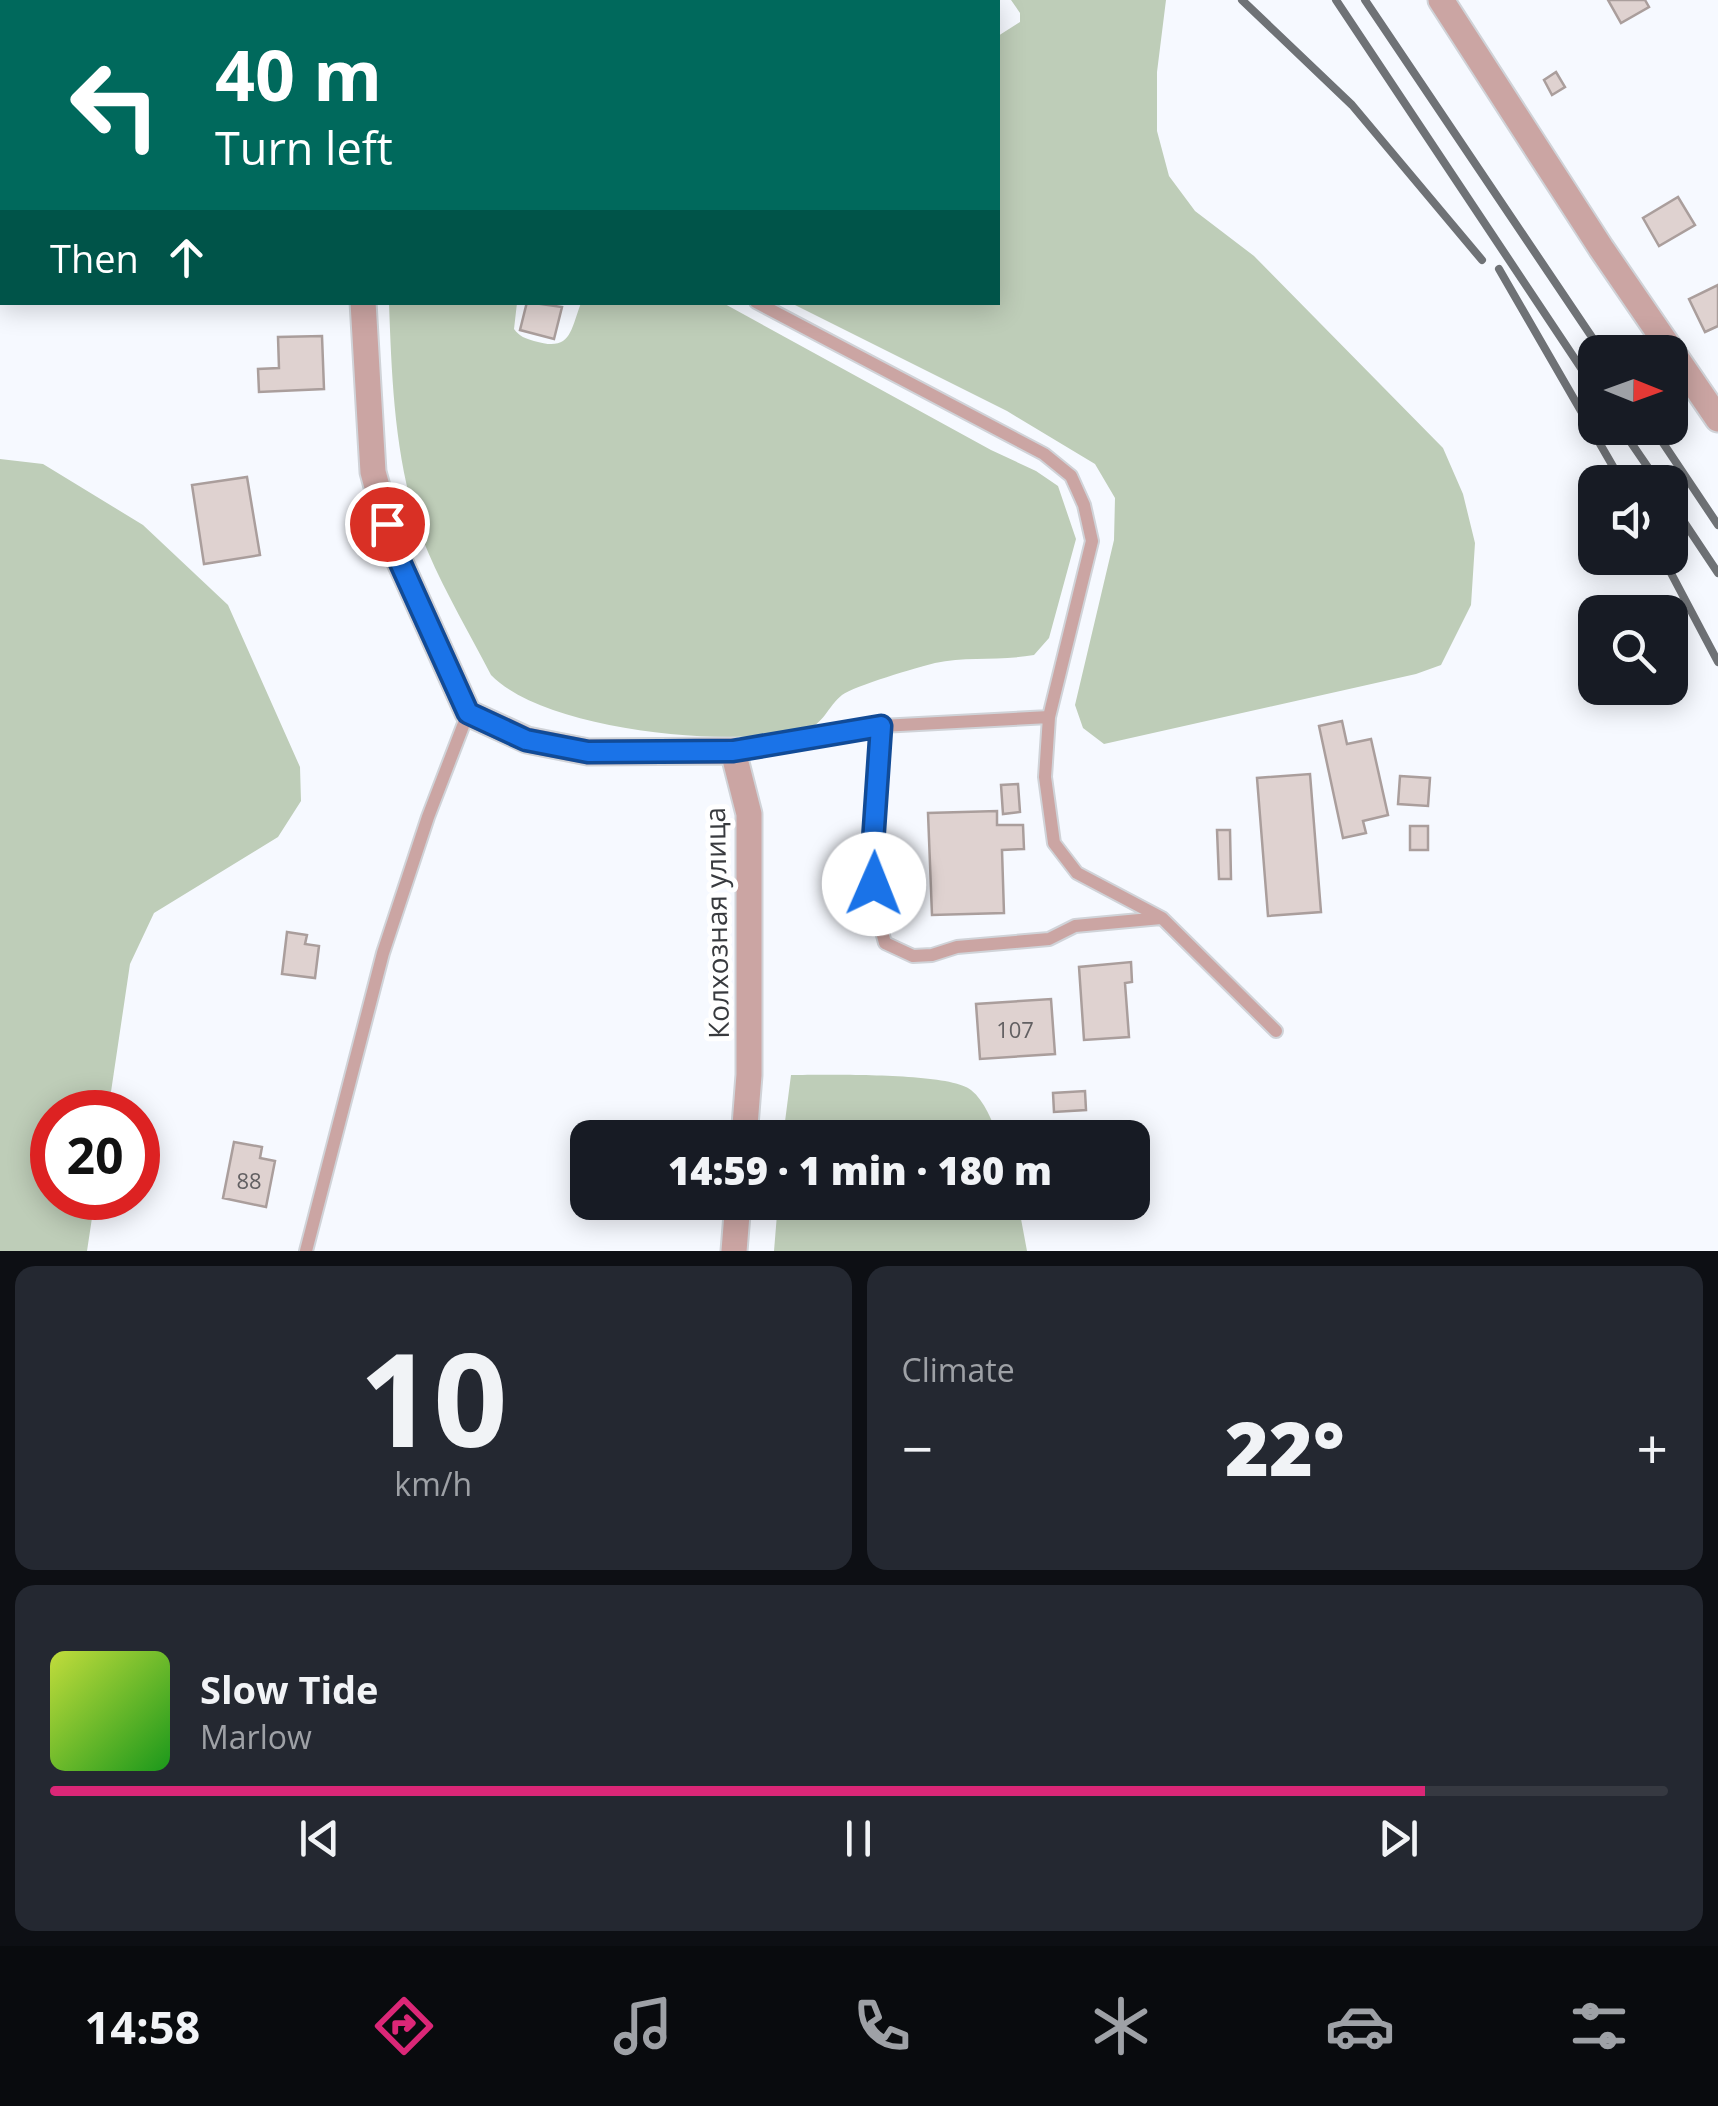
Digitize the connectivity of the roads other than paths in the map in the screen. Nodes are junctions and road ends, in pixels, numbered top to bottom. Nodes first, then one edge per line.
1 (1441, 0) edge
2 (364, 305) edge
3 (762, 305) edge
4 (1718, 419) edge
5 (468, 713) junction
6 (1048, 717) junction
7 (881, 726) junction
8 (733, 751) junction
9 (1162, 918) junction
10 (1276, 1031) dead end
11 (745, 1120) edge
12 (737, 1220) edge
13 (306, 1251) edge
14 (734, 1251) edge

1 - 4 street
2 - 5 street
3 - 6 lane
5 - 8 street
5 - 13 lane
6 - 7 lane
6 - 9 lane
7 - 8 lane
7 - 9 lane
8 - 11 street, Колхозная улица
9 - 10 lane
12 - 14 street

